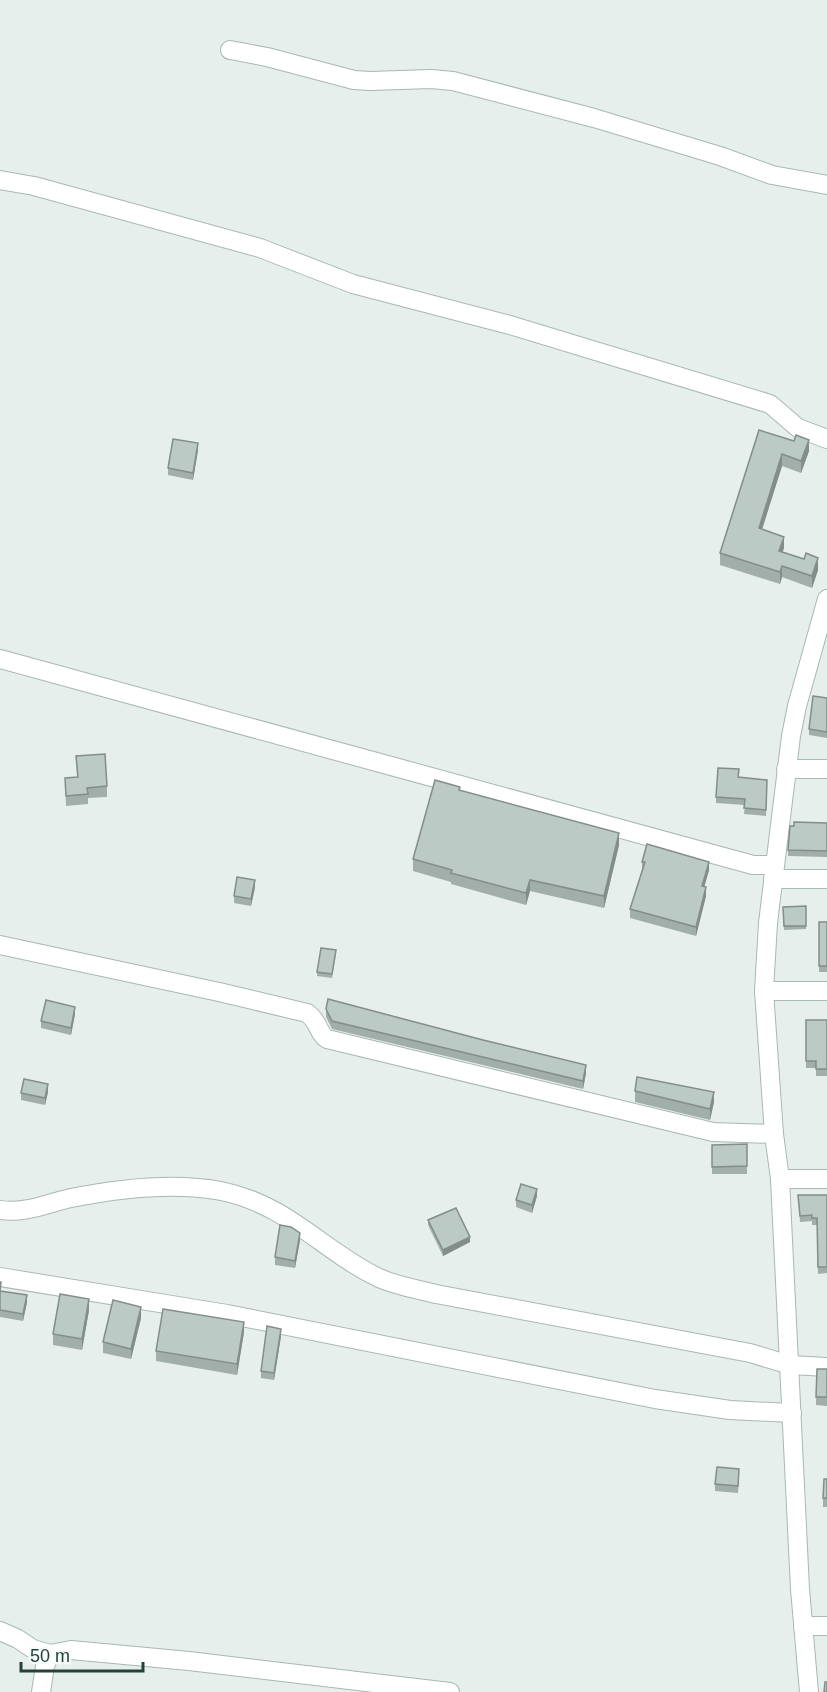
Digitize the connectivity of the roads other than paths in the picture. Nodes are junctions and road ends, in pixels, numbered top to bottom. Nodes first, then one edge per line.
1 (230, 51) dead end
2 (0, 180) edge
3 (827, 185) edge
4 (827, 439) edge
5 (827, 599) edge
6 (0, 659) edge
7 (786, 769) junction
8 (827, 769) edge
9 (773, 872) junction
10 (827, 879) edge
11 (0, 945) edge
12 (764, 991) junction
13 (827, 991) edge
14 (774, 1134) junction
15 (780, 1179) junction
16 (827, 1179) edge
17 (0, 1210) edge
18 (0, 1277) edge
19 (790, 1365) junction
20 (827, 1367) edge
21 (792, 1413) junction
22 (803, 1626) junction
23 (827, 1626) edge
24 (0, 1631) edge
25 (50, 1654) junction
26 (41, 1692) edge
27 (450, 1692) edge
28 (809, 1692) edge

1 - 3 street
2 - 4 street
5 - 7 street
6 - 9 street
7 - 8 street
7 - 9 street
9 - 10 street
9 - 12 street
11 - 14 street
12 - 13 street
12 - 14 street
14 - 15 street
15 - 16 street
15 - 19 street
17 - 19 street
18 - 21 street
19 - 20 street
19 - 21 street
21 - 22 street
22 - 23 street
22 - 28 street
24 - 25 street
25 - 26 street
25 - 27 street

